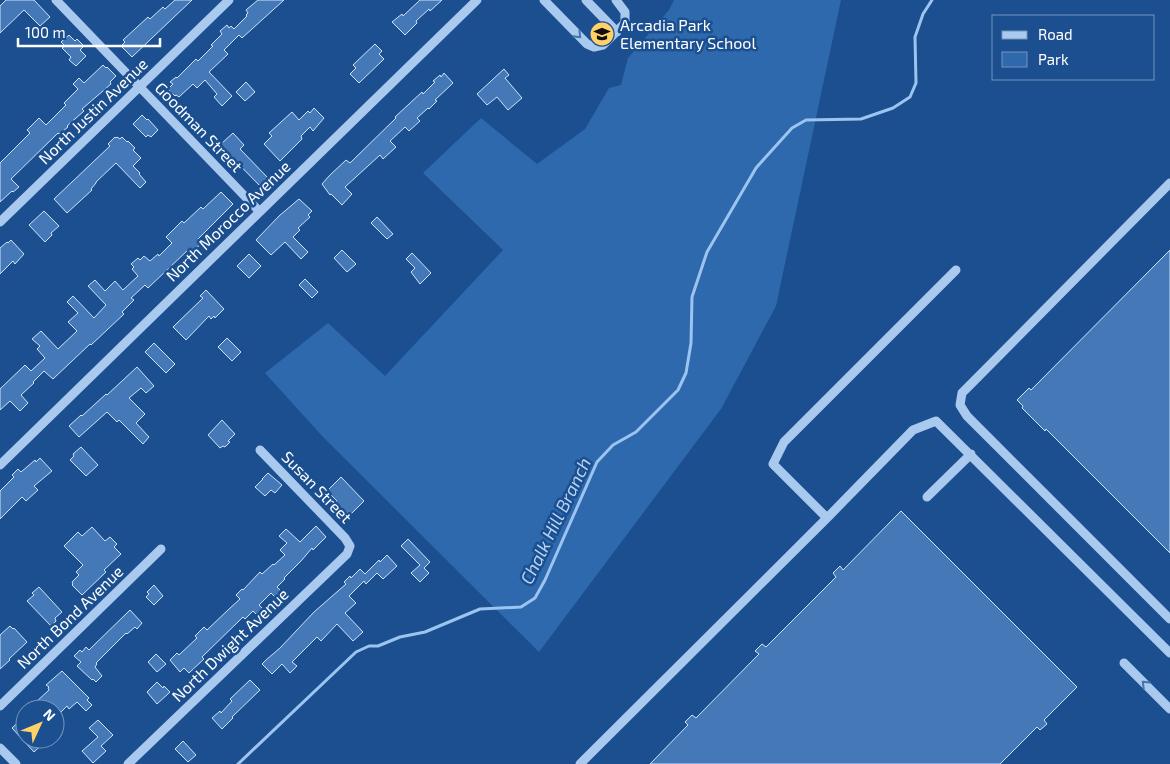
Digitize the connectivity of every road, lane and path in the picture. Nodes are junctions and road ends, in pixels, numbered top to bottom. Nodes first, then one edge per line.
1 (56, 0) edge
2 (229, 0) edge
3 (477, 0) edge
4 (544, 0) edge
5 (586, 0) edge
6 (616, 0) edge
7 (617, 32) junction
8 (140, 87) junction
9 (1170, 183) edge
10 (260, 211) junction
11 (0, 222) edge
12 (956, 270) dead end
13 (260, 450) dead end
14 (971, 454) junction
15 (0, 464) edge
16 (927, 498) dead end
17 (827, 518) junction
18 (350, 546) joint
19 (161, 549) dead end
20 (1170, 619) edge
21 (1170, 653) edge
22 (1124, 663) dead end
23 (0, 706) edge
24 (1170, 709) edge
25 (0, 748) edge
26 (16, 764) edge
27 (128, 764) edge
28 (580, 764) edge

1 - 8 street, Goodman Street
2 - 8 street, North Justin Avenue
3 - 10 street, North Morocco Avenue
4 -> 7 street
5 - 7 street
6 - 7 street
8 - 10 street, Goodman Street
8 - 11 street, North Justin Avenue
9 - 20 street
10 - 15 street, North Morocco Avenue
12 - 17 street
13 - 18 street, Susan Street
14 - 16 street
14 - 17 street
14 - 21 street
17 - 28 street
18 - 27 street, North Dwight Avenue
19 - 23 street, North Bond Avenue
24 -> 22 street
25 - 26 street

